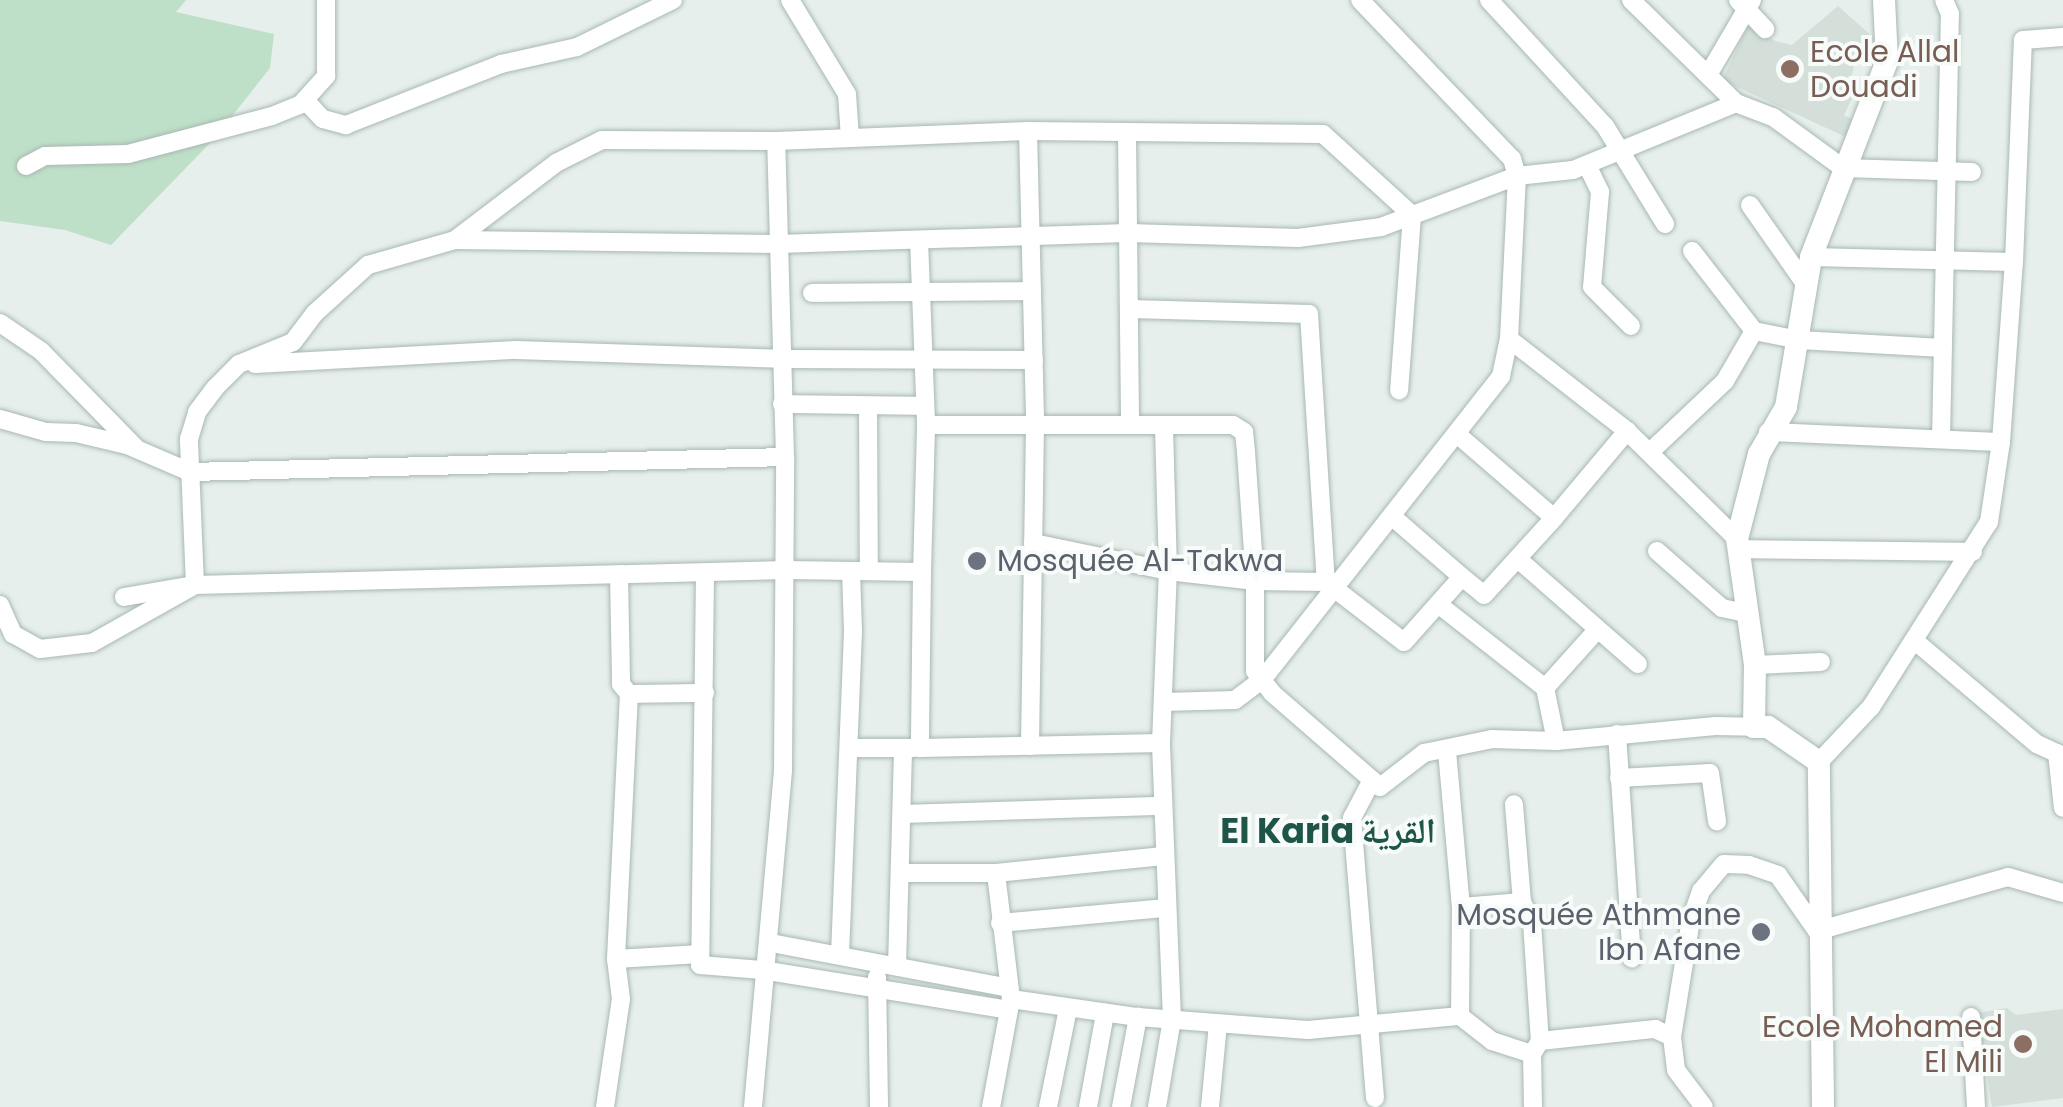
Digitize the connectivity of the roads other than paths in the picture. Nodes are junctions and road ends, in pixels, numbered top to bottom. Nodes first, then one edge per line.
1 (326, 0) edge
2 (673, 0) edge
3 (790, 0) edge
4 (1360, 0) edge
5 (1489, 0) edge
6 (1631, 0) edge
7 (1884, 0) edge
8 (1944, 0) edge
9 (1745, 2) edge
10 (1764, 29) dead end
11 (2063, 37) edge
12 (1708, 75) junction
13 (306, 100) junction
14 (1736, 103) junction
15 (1028, 131) junction
16 (1127, 133) junction
17 (850, 138) junction
18 (776, 141) junction
19 (1621, 151) junction
20 (1587, 164) junction
21 (26, 166) dead end
22 (1843, 168) junction
23 (1947, 172) junction
24 (1972, 172) dead end
25 (1517, 176) junction
26 (1750, 205) dead end
27 (1412, 216) junction
28 (1665, 224) dead end
29 (1128, 233) junction
30 (455, 240) junction
31 (919, 240) junction
32 (1034, 240) junction
33 (777, 244) junction
34 (1692, 251) dead end
35 (1811, 257) junction
36 (2014, 262) junction
37 (1944, 263) junction
38 (1804, 282) junction
39 (1032, 291) junction
40 (812, 293) dead end
41 (920, 295) junction
42 (1131, 309) junction
43 (0, 323) edge
44 (1631, 326) dead end
45 (1754, 331) junction
46 (1509, 339) junction
47 (1799, 340) junction
48 (1943, 348) junction
49 (781, 360) junction
50 (1034, 360) junction
51 (922, 362) junction
52 (239, 364) junction
53 (1400, 391) dead end
54 (782, 404) junction
55 (868, 406) junction
56 (926, 416) junction
57 (0, 418) edge
58 (1130, 425) junction
59 (1164, 425) junction
60 (1035, 426) junction
61 (1628, 430) junction
62 (1768, 432) junction
63 (1458, 435) junction
64 (1941, 440) junction
65 (2001, 442) junction
66 (136, 448) junction
67 (1650, 452) junction
68 (785, 457) junction
69 (190, 472) junction
70 (1394, 518) junction
71 (1554, 518) junction
72 (1033, 543) junction
73 (1737, 544) junction
74 (1658, 551) dead end
75 (1974, 552) junction
76 (1519, 560) junction
77 (786, 570) junction
78 (860, 571) junction
79 (1168, 571) junction
80 (922, 572) junction
81 (705, 574) junction
82 (620, 576) junction
83 (1462, 577) junction
84 (1255, 580) junction
85 (196, 585) junction
86 (1331, 585) junction
87 (124, 597) dead end
88 (1438, 604) junction
89 (0, 606) edge
90 (1746, 613) junction
91 (1598, 629) junction
92 (1915, 641) junction
93 (1821, 662) dead end
94 (1638, 664) dead end
95 (1755, 666) junction
96 (1262, 680) junction
97 (1544, 688) junction
98 (704, 692) junction
99 (629, 694) junction
100 (1162, 702) junction
101 (1754, 727) junction
102 (1616, 734) junction
103 (1556, 741) junction
104 (1161, 743) junction
105 (1030, 746) junction
106 (849, 748) junction
107 (911, 748) junction
108 (1447, 751) junction
109 (2060, 754) edge
110 (1819, 762) junction
111 (1619, 778) junction
112 (1372, 780) junction
113 (1514, 804) dead end
114 (1162, 806) junction
115 (2063, 808) edge
116 (902, 814) junction
117 (1717, 821) dead end
118 (1163, 856) junction
119 (901, 873) junction
120 (996, 874) junction
121 (2063, 892) edge
122 (1522, 902) junction
123 (1461, 906) junction
124 (1166, 908) junction
125 (1000, 923) junction
126 (1818, 931) junction
127 (771, 943) junction
128 (700, 954) junction
129 (840, 955) junction
130 (616, 959) junction
131 (1632, 959) dead end
132 (877, 962) junction
133 (898, 966) junction
134 (764, 971) junction
135 (877, 988) junction
136 (1010, 999) junction
137 (1068, 1009) junction
138 (1105, 1013) junction
139 (1460, 1016) junction
140 (1138, 1017) junction
141 (1971, 1018) dead end
142 (1172, 1019) junction
143 (1218, 1024) junction
144 (1368, 1025) junction
145 (1672, 1037) junction
146 (1536, 1048) junction
147 (1375, 1098) dead end
148 (605, 1107) edge
149 (754, 1107) edge
150 (879, 1107) edge
151 (992, 1107) edge
152 (1048, 1107) edge
153 (1088, 1107) edge
154 (1121, 1107) edge
155 (1156, 1107) edge
156 (1210, 1107) edge
157 (1534, 1107) edge
158 (1704, 1107) edge
159 (1823, 1107) edge
160 (1976, 1107) edge

1 - 13 street
2 - 13 street
3 - 17 street
4 - 25 street
5 - 19 street
6 - 12 street
7 - 22 street
8 - 23 street
9 - 10 street
9 - 12 street
11 - 36 street
12 - 14 street
13 - 21 street
14 - 19 street
14 - 22 street
15 - 16 street
15 - 17 street
15 - 32 street
16 - 27 street
16 - 29 street
17 - 18 street
18 - 30 street
18 - 33 street
19 - 20 street
19 - 28 street
20 - 25 street
20 - 44 street
22 - 23 street
22 - 35 street
23 - 24 street
23 - 37 street
25 - 27 street
25 - 46 street
26 - 38 street
27 - 29 street
27 - 53 street
29 - 32 street
29 - 42 street
30 - 33 street
30 - 52 street
31 - 32 street
31 - 33 street
31 - 41 street
32 - 39 street
33 - 49 street
34 - 45 street
35 - 37 street
35 - 38 street
36 - 37 street
36 - 65 street
37 - 48 street
38 - 47 street
39 - 41 street
39 - 50 street
40 - 41 street
41 - 51 street
42 - 58 street
42 - 86 street
43 - 66 street
45 - 47 street
45 - 67 street
46 - 61 street
46 - 63 street
47 - 48 street
47 - 62 street
48 - 64 street
49 - 51 street
49 - 52 street
49 - 54 street
50 - 51 street
50 - 60 street
51 - 56 street
52 - 69 street
54 - 55 street
54 - 68 street
55 - 56 street
55 - 78 street
56 - 60 street
56 - 80 street
57 - 66 street
58 - 59 street
58 - 60 street
59 - 79 street
59 - 84 street
60 - 72 street
61 - 67 street
61 - 71 street
62 - 64 street
62 - 73 street
63 - 70 street
63 - 71 street
64 - 65 street
65 - 75 street
66 - 69 street
67 - 73 street
68 - 69 street
68 - 77 street
69 - 85 street
70 - 83 street
70 - 86 street
71 - 76 street
72 - 79 street
72 - 105 street
73 - 75 street
73 - 90 street
74 - 90 street
75 - 92 street
76 - 83 street
76 - 91 street
77 - 78 street
77 - 81 street
77 - 127 street
78 - 80 street
78 - 106 street
79 - 84 street
79 - 100 street
80 - 107 street
81 - 82 street
81 - 98 street
82 - 85 street
82 - 99 street
83 - 88 street
84 - 86 street
84 - 96 street
85 - 87 street
85 - 89 street
86 - 88 street
86 - 96 street
88 - 97 street
90 - 95 street
91 - 94 street
91 - 97 street
92 - 109 street
92 - 110 street
93 - 95 street
95 - 101 street
96 - 100 street
96 - 112 street
97 - 103 street
98 - 99 street
98 - 128 street
99 - 130 street
100 - 104 street
101 - 102 street
101 - 110 street
102 - 103 street
102 - 111 street
103 - 108 street
104 - 105 street
104 - 114 street
105 - 107 street
106 - 107 street
106 - 129 street
107 - 116 street
108 - 112 street
108 - 123 street
109 - 115 street
110 - 126 street
111 - 117 street
111 - 131 street
112 - 144 street
113 - 122 street
114 - 116 street
114 - 118 street
116 - 119 street
118 - 120 street
118 - 124 street
119 - 120 street
119 - 133 street
120 - 125 street
121 - 126 street
122 - 123 street
122 - 146 street
123 - 139 street
124 - 125 street
124 - 142 street
125 - 136 street
126 - 145 street
126 - 159 street
127 - 129 street
127 - 134 street
128 - 130 street
128 - 134 street
129 - 132 street
130 - 148 street
132 - 133 street
132 - 135 street
133 - 136 street
134 - 135 street
134 - 149 street
135 - 136 street
135 - 150 street
136 - 137 street
136 - 151 street
137 - 138 street
137 - 152 street
138 - 140 street
138 - 153 street
139 - 144 street
139 - 146 street
140 - 142 street
140 - 154 street
141 - 160 street
142 - 143 street
142 - 155 street
143 - 144 street
143 - 156 street
144 - 147 street
145 - 146 street
145 - 158 street
146 - 157 street

